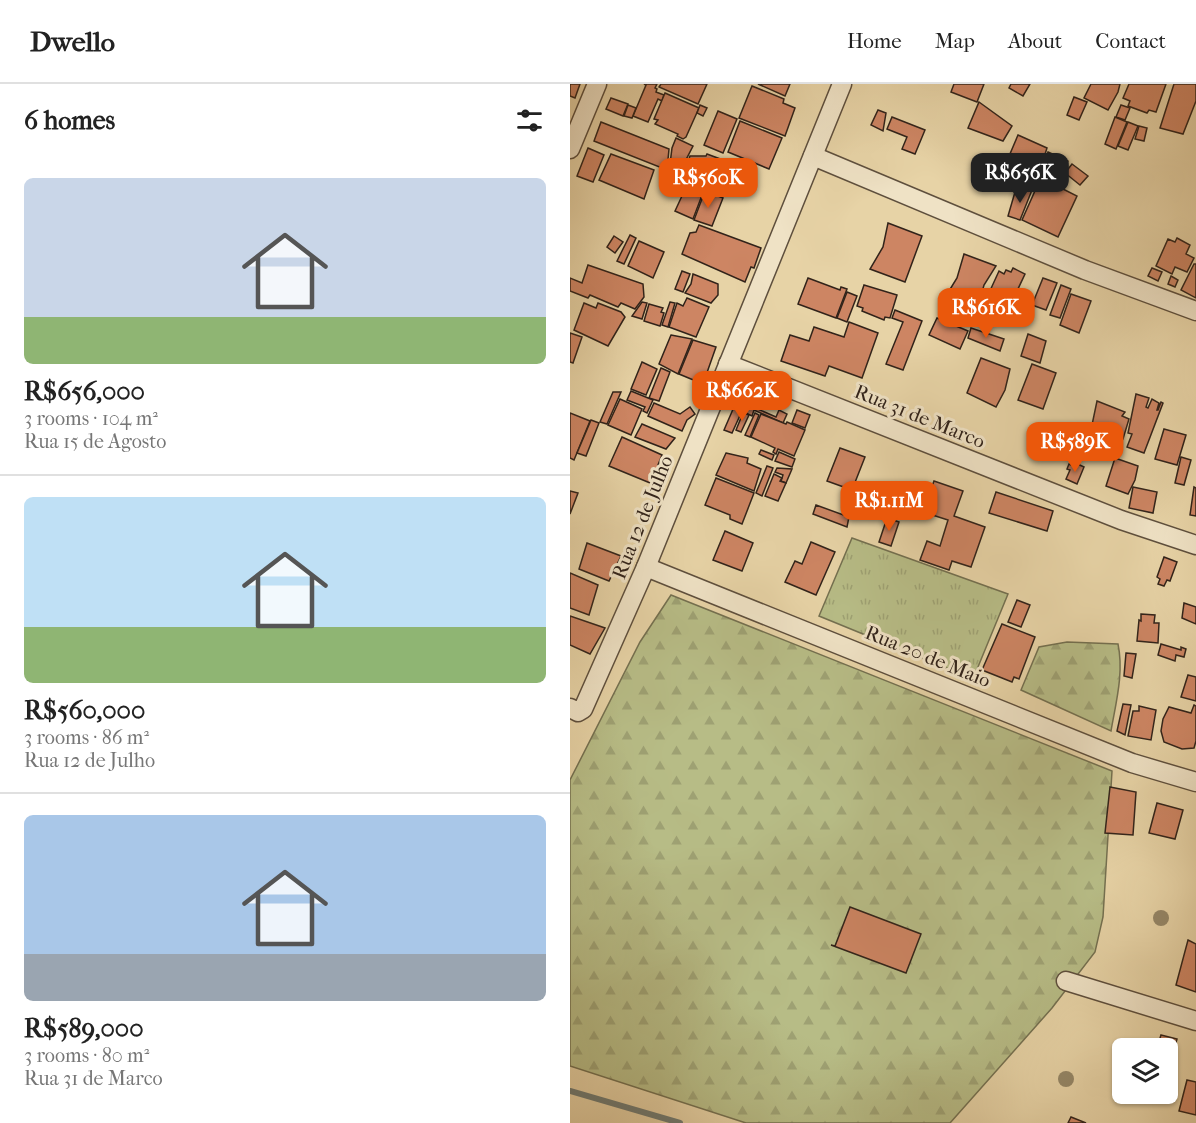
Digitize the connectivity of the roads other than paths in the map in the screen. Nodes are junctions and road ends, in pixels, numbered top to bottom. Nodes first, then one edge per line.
1 (597, 84) edge
2 (842, 84) edge
3 (570, 149) edge
4 (813, 156) junction
5 (1196, 311) edge
6 (728, 364) junction
7 (1196, 545) edge
8 (646, 567) junction
9 (570, 708) edge
10 (1196, 782) edge
11 (1066, 981) dead end
12 (1196, 1021) edge

1 - 3 street
2 - 4 street, Rua 12 de Julho
4 - 5 street
4 - 6 street, Rua 12 de Julho
6 - 7 street, Rua 31 de Marco
6 - 8 street, Rua 12 de Julho
8 - 9 street, Rua 12 de Julho
8 - 10 street, Rua 20 de Maio
11 - 12 street

